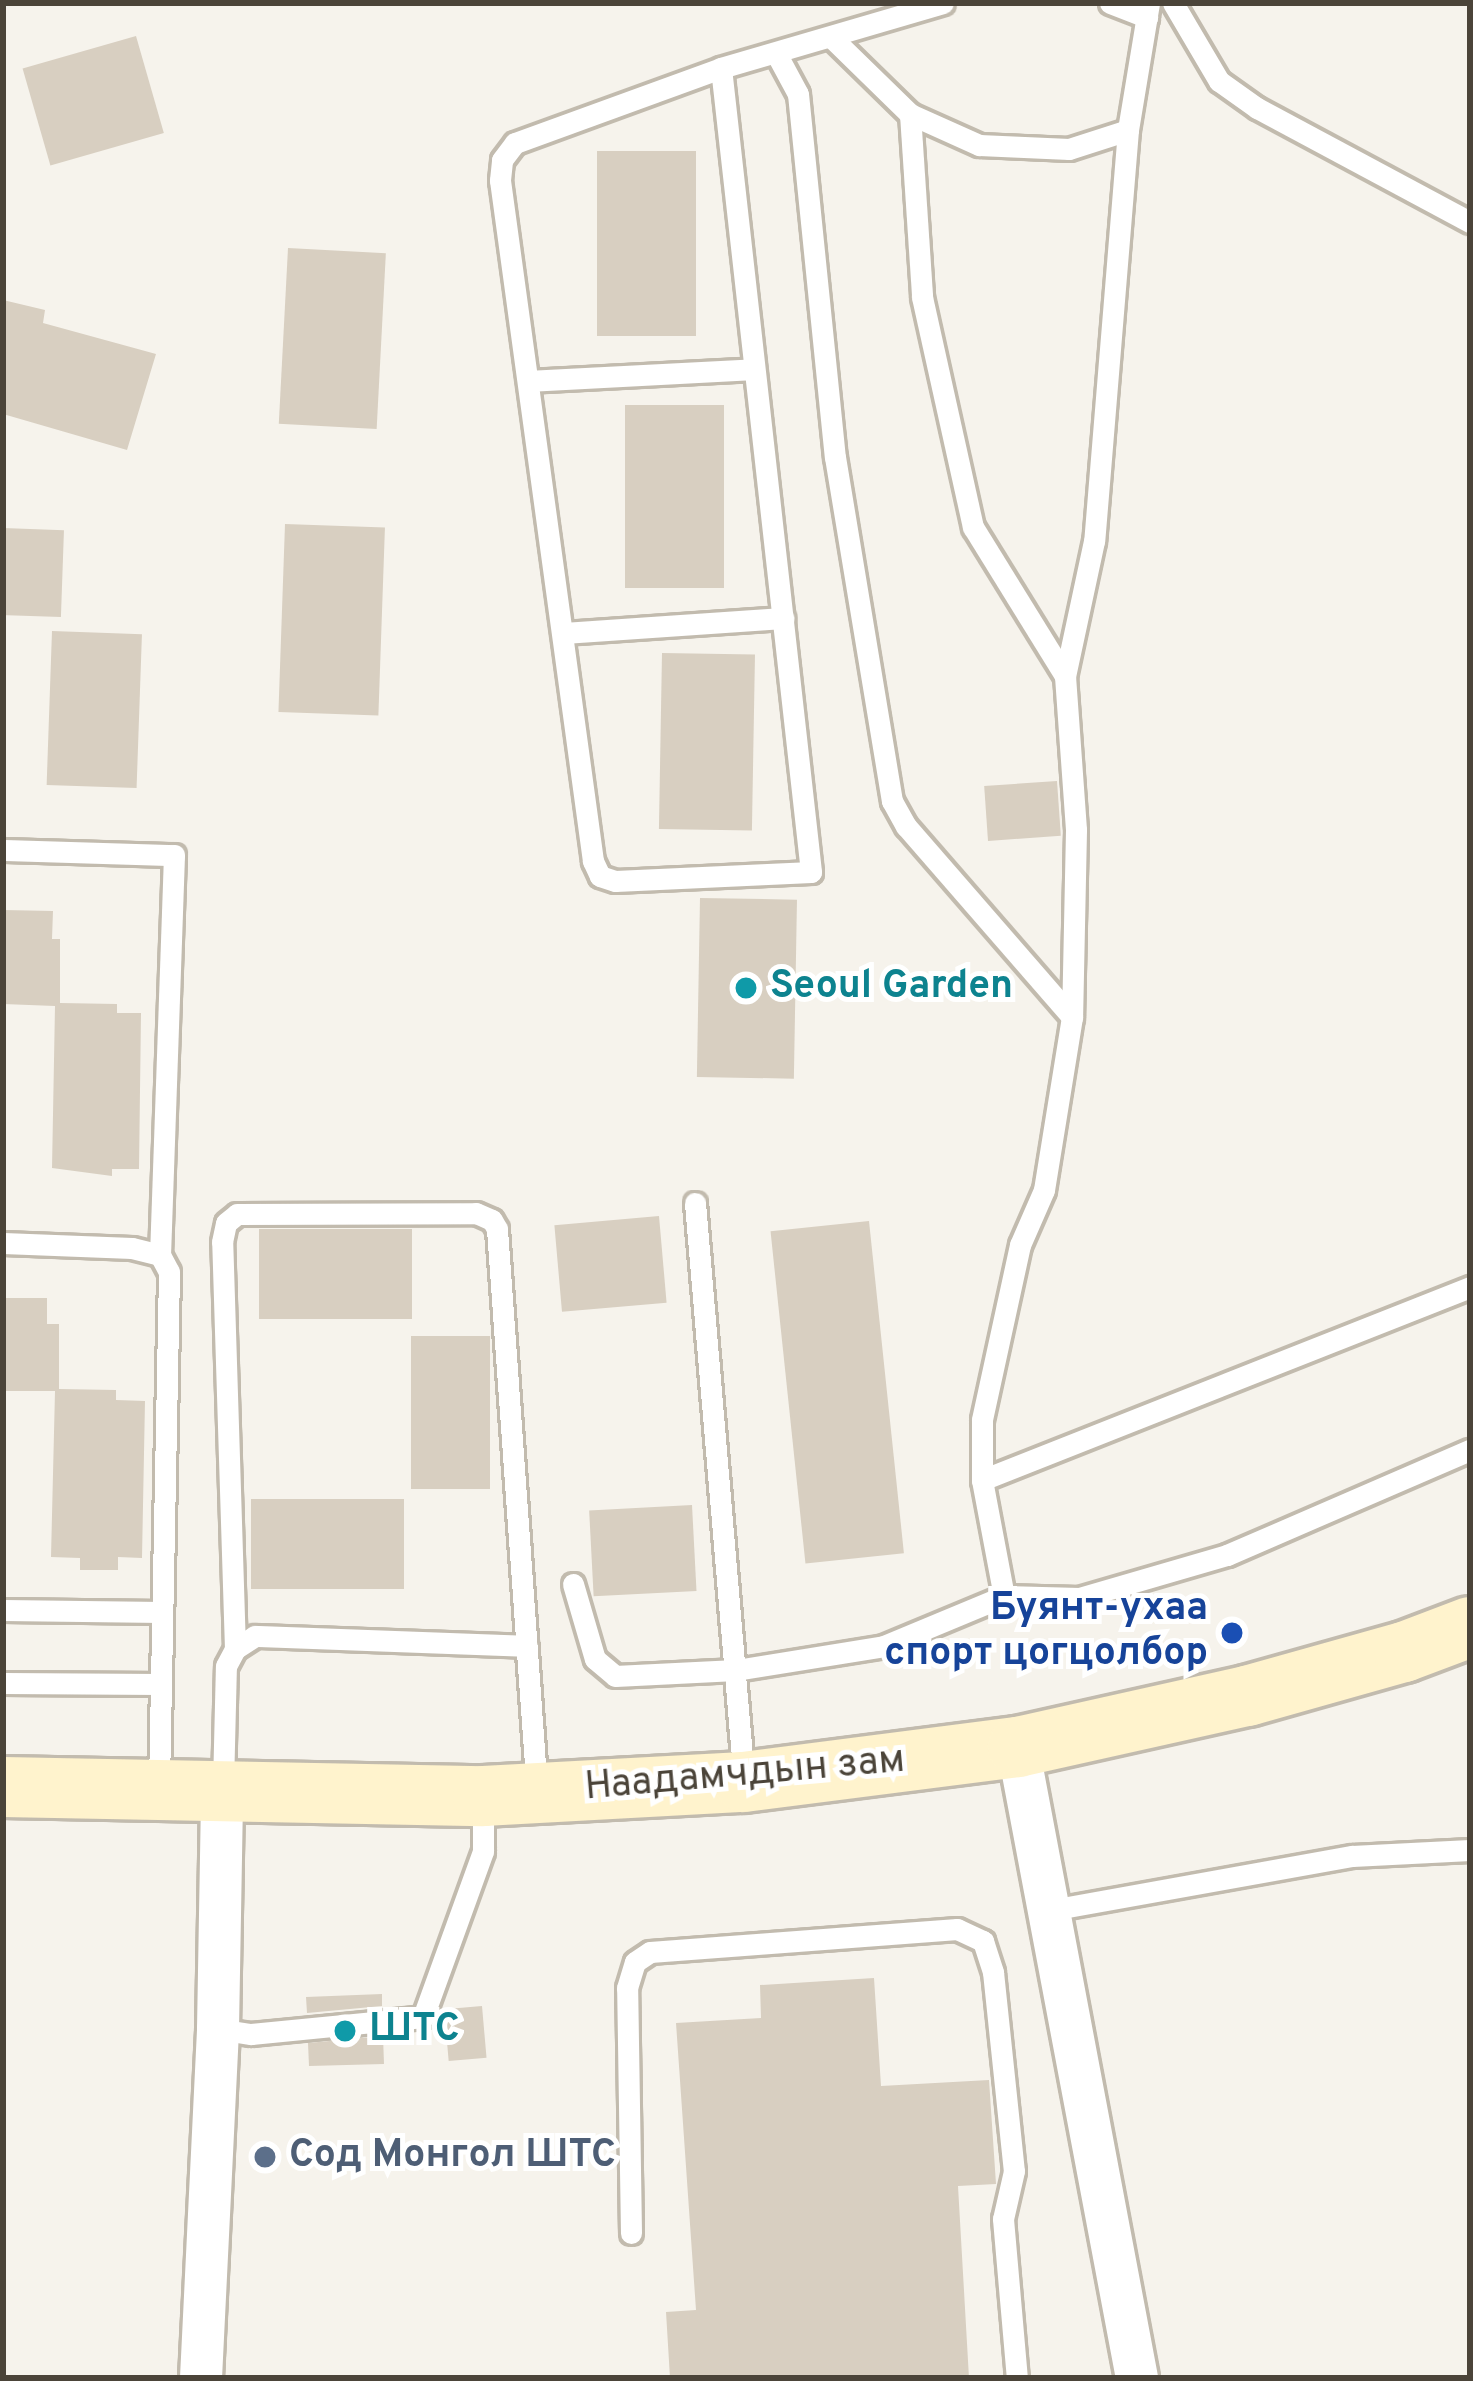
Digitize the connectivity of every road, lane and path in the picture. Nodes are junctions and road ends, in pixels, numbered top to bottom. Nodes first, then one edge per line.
1 (944, 3) edge
2 (1110, 3) edge
3 (1173, 3) edge
4 (1148, 10) edge
5 (832, 38) junction
6 (776, 56) junction
7 (721, 68) junction
8 (910, 114) junction
9 (1128, 130) junction
10 (1470, 221) edge
11 (754, 369) junction
12 (529, 381) junction
13 (783, 618) junction
14 (563, 633) junction
15 (1065, 676) junction
16 (3, 850) edge
17 (1072, 1017) junction
18 (695, 1203) dead end
19 (3, 1243) edge
20 (160, 1255) junction
21 (1470, 1288) edge
22 (1470, 1450) edge
23 (982, 1480) junction
24 (573, 1584) dead end
25 (1004, 1596) junction
26 (3, 1610) edge
27 (162, 1612) junction
28 (1470, 1627) edge
29 (527, 1646) junction
30 (235, 1648) junction
31 (736, 1670) junction
32 (3, 1682) edge
33 (160, 1684) junction
34 (1018, 1747) junction
35 (744, 1782) junction
36 (3, 1787) edge
37 (158, 1791) junction
38 (222, 1793) junction
39 (510, 1794) junction
40 (1470, 1850) edge
41 (1052, 1910) junction
42 (218, 2029) junction
43 (631, 2233) dead end
44 (201, 2378) edge
45 (1017, 2378) edge
46 (1137, 2378) edge

1 - 5 lane
2 - 4 lane
3 - 10 lane
4 - 9 lane
5 - 6 lane
5 - 8 lane
6 - 7 lane
6 - 17 lane
7 - 11 lane
7 - 12 lane
8 - 9 lane
8 - 15 lane
9 - 15 lane
11 - 12 lane
11 - 13 lane
12 - 14 lane
13 - 14 lane
13 - 14 lane
15 - 17 lane
16 - 20 lane
17 - 23 lane
18 - 31 lane
19 - 20 lane
20 - 27 lane
21 - 23 lane
22 - 25 lane
23 - 25 lane
24 - 31 lane
25 - 31 lane
26 - 27 lane
27 - 33 lane
28 - 34 main road, Наадамчдын зам
29 - 30 lane
29 - 30 lane
29 - 39 lane
30 - 38 lane
31 - 35 lane
32 - 33 lane
33 - 37 lane
34 - 35 main road, Наадамчдын зам
34 - 41 street
35 - 39 main road, Наадамчдын зам
36 - 37 main road, Наадамчдын зам
37 - 38 main road, Наадамчдын зам
38 - 39 main road, Наадамчдын зам
38 - 42 street
39 - 42 lane
40 - 41 lane
41 - 46 street
42 - 44 street
43 - 45 lane

